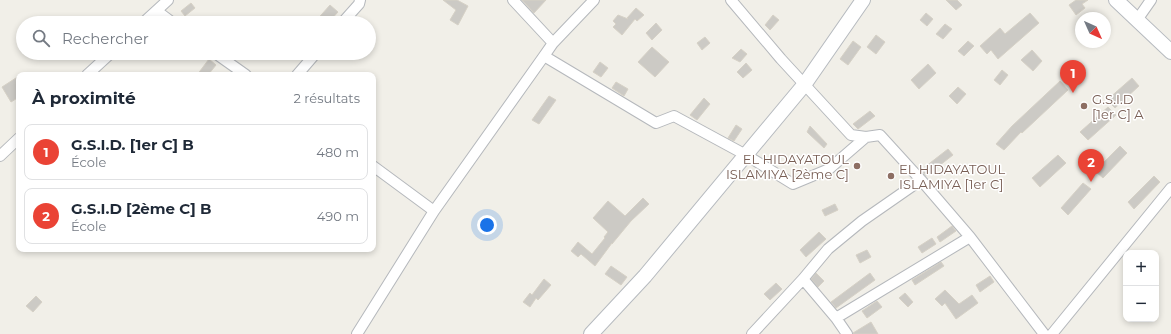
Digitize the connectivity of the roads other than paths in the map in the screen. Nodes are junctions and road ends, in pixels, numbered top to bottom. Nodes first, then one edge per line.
1 (168, 0) edge
2 (360, 0) edge
3 (513, 0) edge
4 (594, 0) edge
5 (731, 0) edge
6 (863, 0) edge
7 (1116, 0) edge
8 (1151, 0) edge
9 (157, 11) junction
10 (152, 16) edge
11 (164, 16) edge
12 (348, 16) edge
13 (1137, 20) junction
14 (553, 43) junction
15 (1171, 52) edge
16 (544, 56) junction
17 (103, 60) edge
18 (225, 60) edge
19 (310, 60) edge
20 (90, 72) edge
21 (242, 72) edge
22 (300, 72) edge
23 (804, 85) junction
24 (866, 137) junction
25 (16, 141) edge
26 (746, 155) junction
27 (0, 156) edge
28 (376, 168) edge
29 (921, 180) junction
30 (1171, 188) edge
31 (434, 211) junction
32 (970, 237) junction
33 (803, 279) junction
34 (836, 318) junction
35 (357, 334) edge
36 (591, 334) edge
37 (752, 334) edge
38 (847, 334) edge
39 (1044, 334) edge
40 (1052, 334) edge

1 - 9 street
2 - 12 street
3 - 14 street
4 - 14 street
5 - 23 street
6 - 23 street
7 - 13 street
8 - 13 street
9 - 10 street
9 - 11 street
13 - 15 street
14 - 16 street
16 - 26 street
16 - 31 street
17 - 20 street
18 - 21 street
19 - 22 street
23 - 24 street
23 - 26 street
24 - 26 street
24 - 29 street
25 - 27 street
26 - 36 street
28 - 31 street
29 - 32 street
29 - 33 street
30 - 40 street
31 - 35 street
32 - 34 street
32 - 39 street
33 - 34 street
33 - 37 street
34 - 38 street

